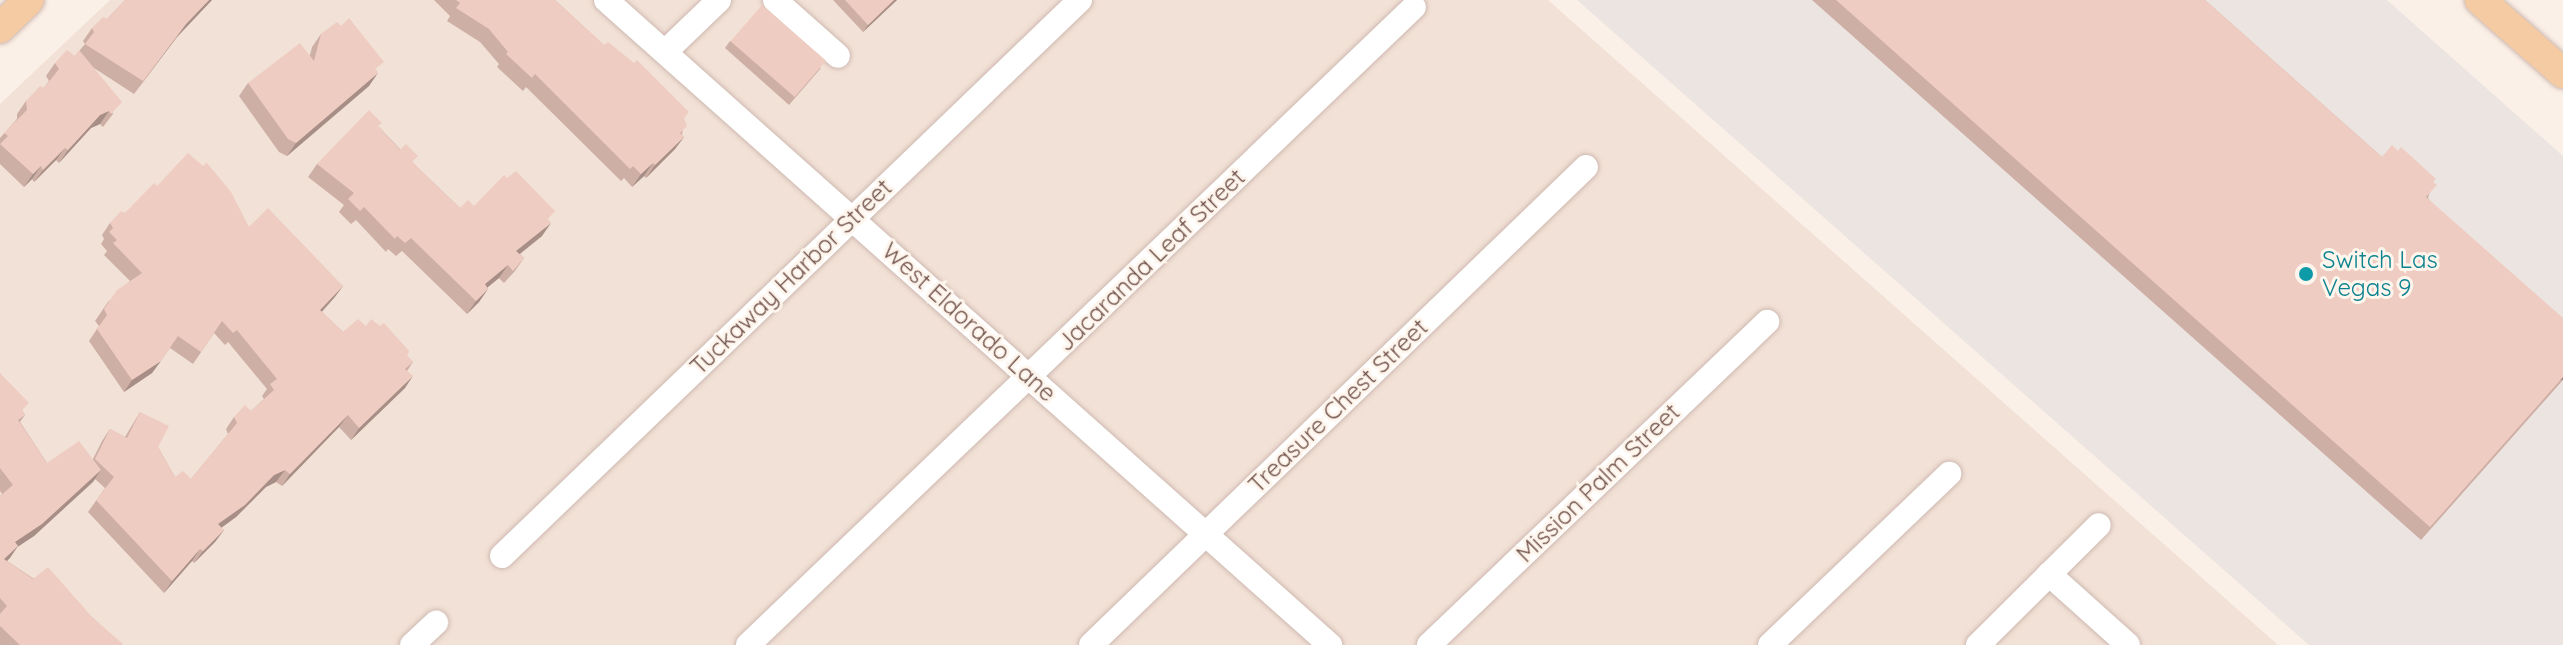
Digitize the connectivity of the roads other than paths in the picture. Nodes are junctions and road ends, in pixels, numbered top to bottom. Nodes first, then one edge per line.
1 (29, 0) edge
2 (606, 0) edge
3 (719, 0) edge
4 (1080, 0) edge
5 (2480, 0) edge
6 (786, 3) edge
7 (1414, 7) dead end
8 (0, 28) edge
9 (665, 52) junction
10 (838, 56) dead end
11 (2561, 67) edge
12 (1586, 167) dead end
13 (852, 218) junction
14 (1767, 322) dead end
15 (1030, 376) junction
16 (1949, 474) dead end
17 (2099, 525) dead end
18 (1206, 534) junction
19 (502, 556) dead end
20 (2049, 574) junction
21 (436, 623) dead end
22 (412, 645) edge
23 (748, 645) edge
24 (1091, 645) edge
25 (1330, 645) edge
26 (1429, 645) edge
27 (1770, 645) edge
28 (1978, 645) edge
29 (2128, 645) edge

1 - 8 main road
2 - 9 street, West Eldorado Lane
3 - 9 street
4 - 13 street, Tuckaway Harbor Street
5 - 11 main road
6 - 10 street
7 - 15 street, Jacaranda Leaf Street
9 - 13 street, West Eldorado Lane
12 - 18 street, Treasure Chest Street
13 - 15 street, West Eldorado Lane
13 - 19 street, Tuckaway Harbor Street
14 - 26 street, Mission Palm Street
15 - 18 street, West Eldorado Lane
15 - 23 street, Jacaranda Leaf Street
16 - 27 street
17 - 20 street
18 - 24 street, Treasure Chest Street
18 - 25 street, West Eldorado Lane
20 - 28 street
20 - 29 street
21 - 22 street

